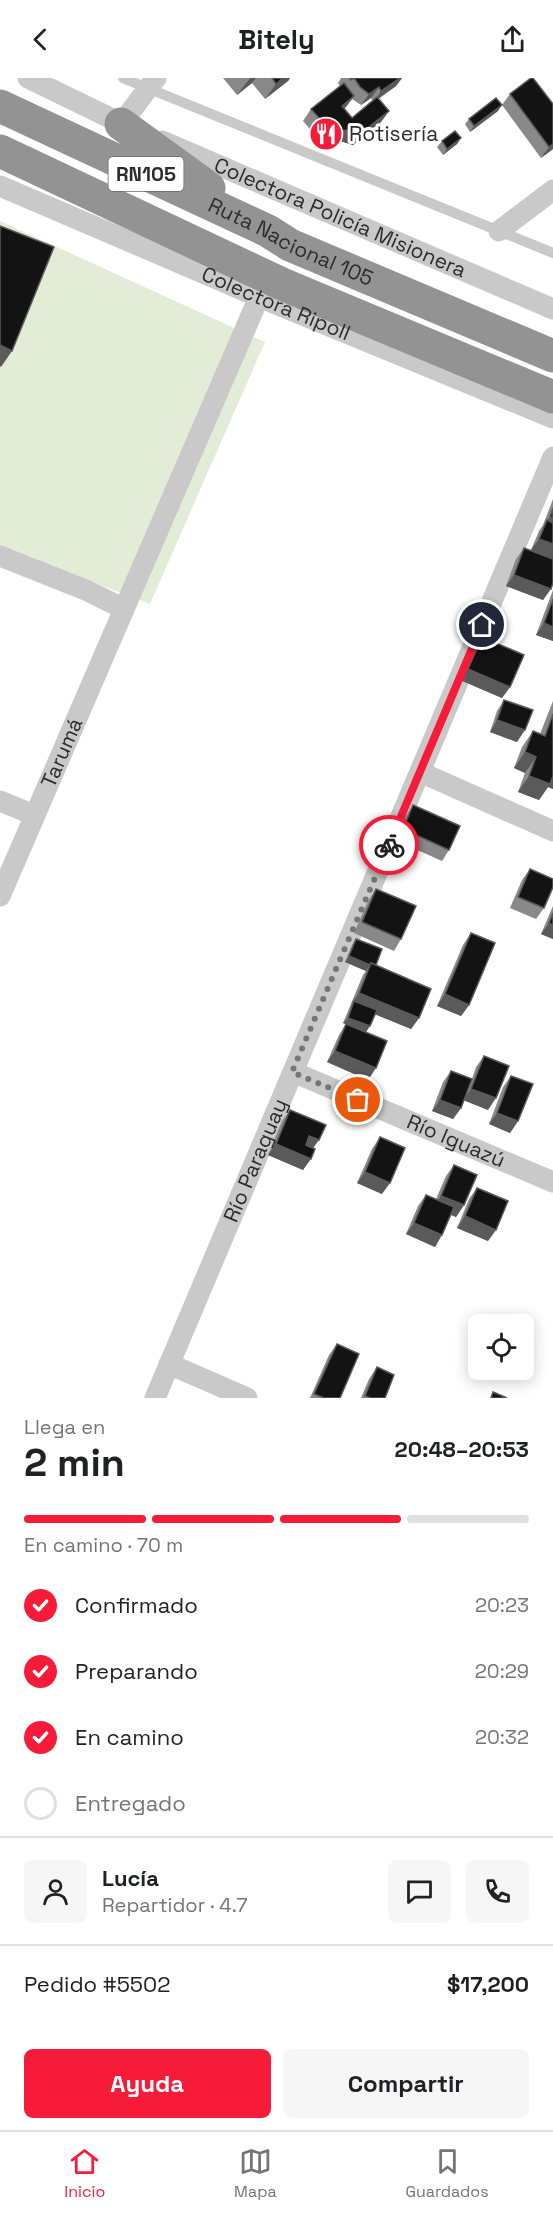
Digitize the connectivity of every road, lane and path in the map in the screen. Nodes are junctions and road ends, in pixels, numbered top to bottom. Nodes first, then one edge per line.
1 (28, 78) edge
2 (123, 78) edge
3 (152, 83) edge
4 (0, 106) edge
5 (121, 124) junction
6 (0, 151) edge
7 (0, 186) edge
8 (553, 190) edge
9 (268, 231) junction
10 (499, 231) junction
11 (553, 253) edge
12 (259, 297) junction
13 (553, 309) edge
14 (553, 356) edge
15 (553, 397) edge
16 (553, 418) edge
17 (553, 458) edge
18 (0, 556) edge
19 (124, 609) junction
20 (420, 772) junction
21 (0, 801) edge
22 (34, 815) junction
23 (553, 831) edge
24 (0, 896) edge
25 (292, 1072) junction
26 (553, 1182) edge
27 (169, 1364) junction
28 (155, 1398) edge
29 (247, 1398) edge

1 - 5 street, Colectora Policía Misionera
2 - 3 lane
3 - 5 street
3 - 10 lane
4 - 9 highway, Ruta Nacional 105 / RN105
5 - 9 highway
5 - 13 street, Colectora Policía Misionera
6 - 15 highway, Ruta Nacional 105 / RN105
7 - 12 street, Colectora Ripoll
8 - 10 street
9 - 14 highway, Ruta Nacional 105 / RN105
10 - 11 lane
12 - 16 street, Colectora Ripoll
12 - 19 street, Tarumá
17 - 20 street, Río Paraguay
18 - 19 street
19 - 22 street, Tarumá
20 - 23 street
20 - 25 street, Río Paraguay
21 - 22 street
22 - 24 street, Tarumá
25 - 26 street, Río Iguazú
25 - 27 street, Río Paraguay
27 - 28 street, Río Paraguay
27 - 29 street

